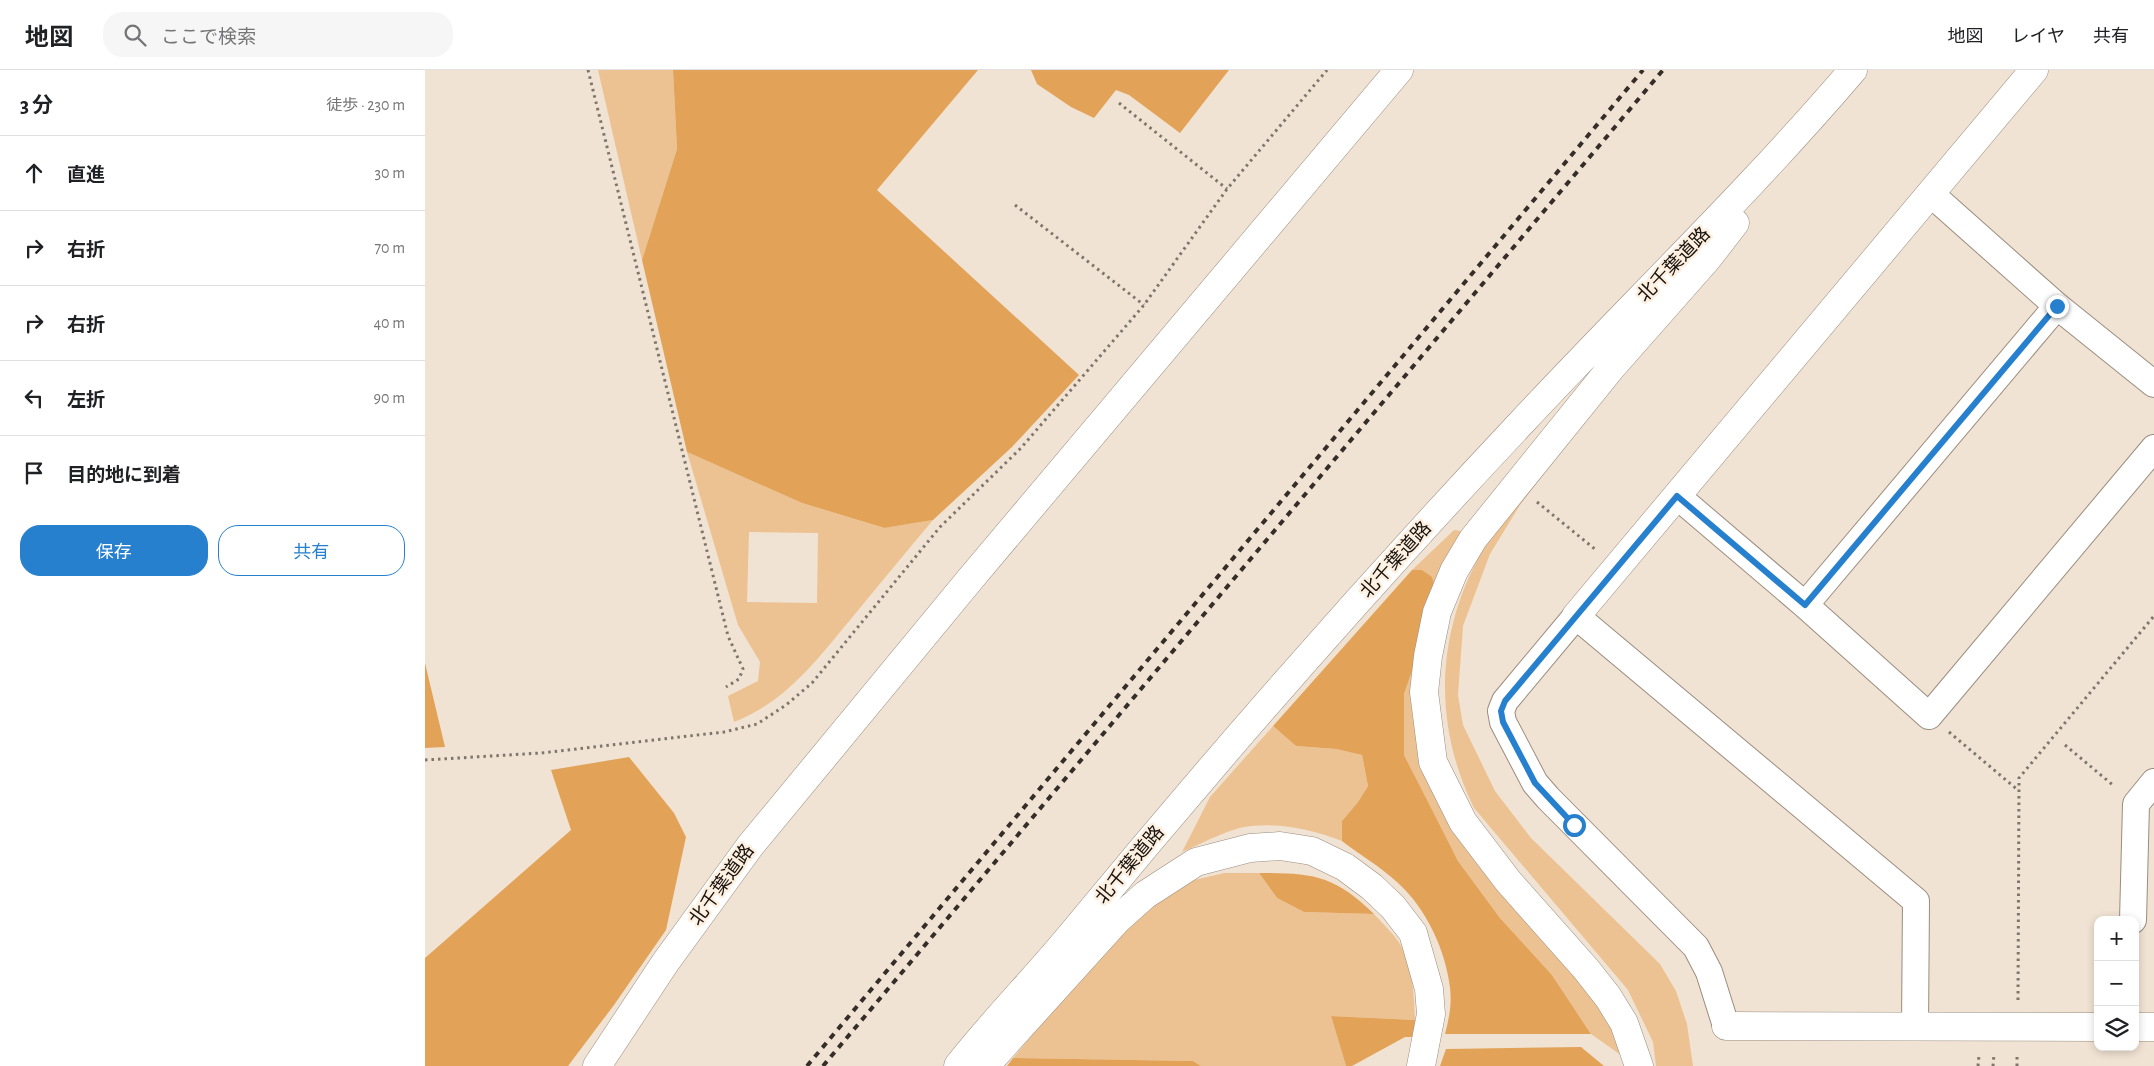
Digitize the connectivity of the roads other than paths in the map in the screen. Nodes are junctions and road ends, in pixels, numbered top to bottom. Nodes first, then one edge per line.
1 (1399, 70) edge
2 (1853, 70) edge
3 (2034, 70) edge
4 (1831, 96) junction
5 (1931, 194) junction
6 (2057, 306) junction
7 (2154, 384) edge
8 (2154, 448) edge
9 (1677, 496) junction
10 (1805, 605) junction
11 (1577, 616) junction
12 (2154, 782) edge
13 (2133, 916) edge
14 (1726, 1026) joint
15 (1915, 1027) junction
16 (2094, 1027) edge
17 (2139, 1027) edge
18 (2154, 1027) edge
19 (597, 1066) edge
20 (958, 1066) edge
21 (985, 1066) edge
22 (1421, 1066) edge
23 (1639, 1066) edge

1 - 19 main road, 北千葉道路
2 - 4 main road, 北千葉道路
3 - 5 main road
4 - 20 main road, 北千葉道路
4 - 23 main road
5 - 6 street
5 - 9 main road
6 - 7 street
6 - 10 street
8 - 10 street
9 - 10 street
9 - 11 main road
11 - 14 street
11 - 15 street
12 - 13 street
14 - 15 main road
15 - 16 main road
17 - 18 main road
21 - 22 main road

